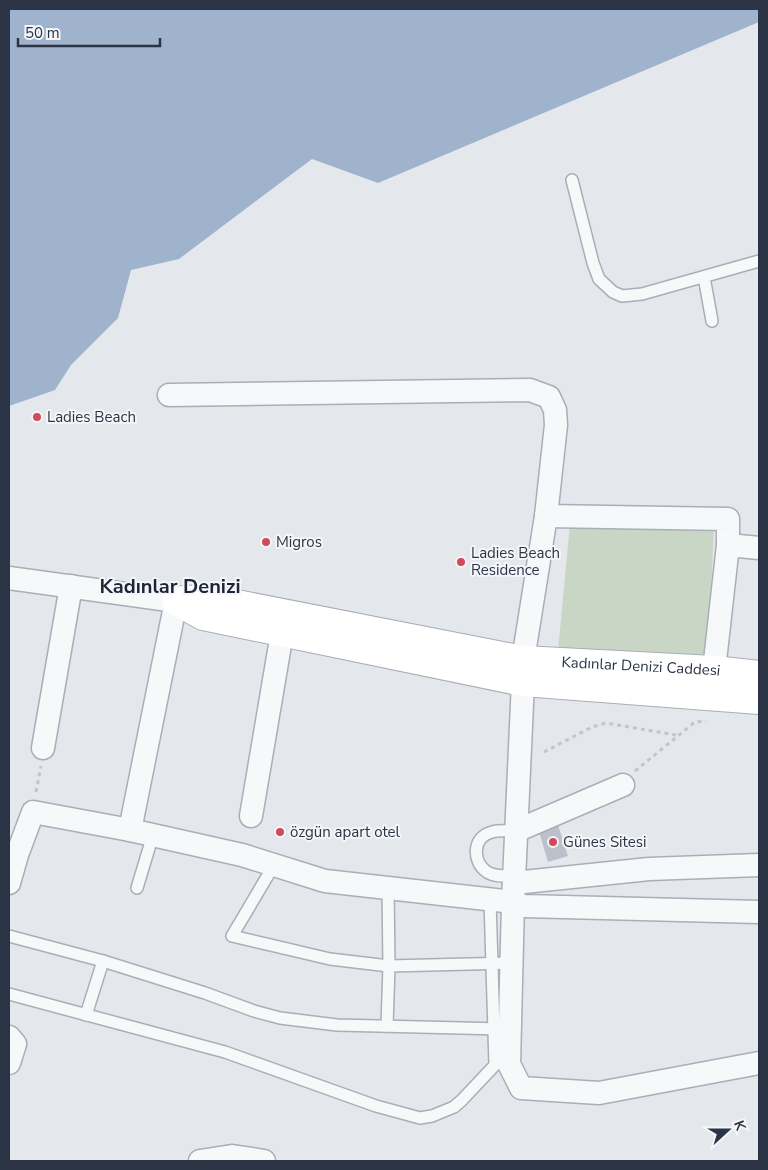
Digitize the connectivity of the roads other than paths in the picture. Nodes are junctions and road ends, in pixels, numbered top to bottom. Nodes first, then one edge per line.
1 (572, 180) dead end
2 (759, 261) edge
3 (704, 277) junction
4 (712, 321) dead end
5 (169, 395) dead end
6 (546, 516) junction
7 (728, 545) junction
8 (759, 548) edge
9 (9, 578) edge
10 (71, 586) junction
11 (176, 601) junction
12 (282, 634) junction
13 (714, 670) junction
14 (523, 671) junction
15 (759, 675) edge
16 (759, 700) edge
17 (43, 748) road end
18 (623, 784) road end
19 (251, 816) dead end
20 (130, 830) junction
21 (516, 831) junction
22 (153, 835) junction
23 (13, 854) edge
24 (274, 865) junction
25 (759, 865) edge
26 (9, 883) edge
27 (514, 887) junction
28 (137, 888) dead end
29 (388, 888) junction
30 (490, 900) junction
31 (759, 912) edge
32 (9, 936) edge
33 (104, 961) junction
34 (501, 963) junction
35 (389, 966) junction
36 (9, 994) edge
37 (86, 1015) junction
38 (387, 1026) junction
39 (502, 1029) junction
40 (9, 1037) edge
41 (9, 1063) edge
42 (759, 1064) edge
43 (200, 1161) edge
44 (264, 1161) edge

1 - 3 lane
2 - 3 lane
3 - 4 lane
5 - 6 street
6 - 7 street
6 - 14 street
7 - 8 street
7 - 13 street
9 - 10 street
10 - 11 street
10 - 17 street
11 - 12 main road
11 - 14 main road
11 - 20 street
12 - 14 main road
12 - 19 street
13 - 14 main road, Kadınlar Denizi Caddesi
13 - 15 main road, Kadınlar Denizi Caddesi
14 - 16 main road, Kadınlar Denizi Caddesi
14 - 21 street
18 - 21 street
20 - 22 street
20 - 23 street
21 - 27 street
21 - 27 lane
22 - 24 street
22 - 28 lane
23 - 26 street
24 - 29 street
24 - 35 lane
25 - 27 street
27 - 30 street
27 - 31 street
27 - 34 street
29 - 30 street
29 - 35 lane
30 - 34 lane
32 - 33 lane
33 - 37 lane
33 - 38 lane
34 - 35 lane
34 - 39 street
35 - 38 lane
36 - 37 lane
37 - 39 lane
38 - 39 lane
39 - 42 street
40 - 41 street
43 - 44 street

